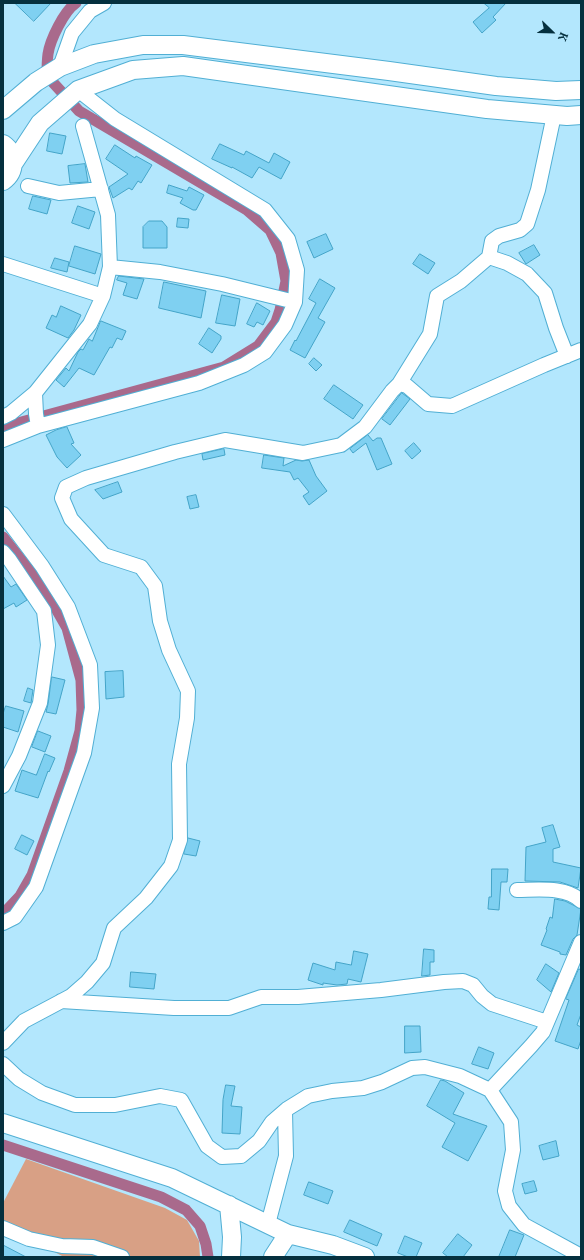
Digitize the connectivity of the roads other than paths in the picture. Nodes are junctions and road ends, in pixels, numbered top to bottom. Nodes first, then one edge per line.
1 (104, 3) edge
2 (53, 72) junction
3 (581, 90) edge
4 (71, 96) junction
5 (3, 110) edge
6 (554, 115) junction
7 (581, 115) edge
8 (83, 126) dead end
9 (3, 144) edge
10 (6, 177) edge
11 (28, 186) dead end
12 (100, 189) junction
13 (489, 257) junction
14 (3, 264) edge
15 (110, 267) junction
16 (103, 296) junction
17 (288, 301) junction
18 (581, 350) edge
19 (567, 356) junction
20 (399, 384) junction
21 (35, 394) junction
22 (3, 417) edge
23 (37, 420) junction
24 (3, 440) edge
25 (3, 514) edge
26 (3, 552) edge
27 (3, 786) edge
28 (517, 890) dead end
29 (581, 901) edge
30 (3, 923) edge
31 (581, 942) edge
32 (61, 1001) junction
33 (547, 1022) junction
34 (3, 1043) edge
35 (3, 1064) edge
36 (490, 1090) junction
37 (285, 1111) junction
38 (3, 1123) edge
39 (229, 1205) junction
40 (268, 1224) junction
41 (3, 1228) edge
42 (288, 1234) junction
43 (581, 1256) edge
44 (122, 1257) edge
45 (231, 1257) edge
46 (273, 1257) edge
47 (364, 1257) edge

1 - 2 street
2 - 3 main road
2 - 5 main road
4 - 6 main road
4 - 10 main road
4 - 17 street
6 - 7 main road
6 - 13 street
8 - 12 street
9 - 10 main road
11 - 12 street
12 - 15 street
13 - 19 street
13 - 20 street
14 - 16 street
15 - 16 street
15 - 17 street
16 - 21 street
17 - 23 street
18 - 19 street
19 - 20 street
20 - 32 street
21 - 22 street
21 - 23 street
23 - 24 street
25 - 30 street
26 - 27 street
28 - 29 street
31 - 33 street
32 - 33 street
32 - 34 street
33 - 36 street
35 - 37 street
36 - 37 street
36 - 43 street
37 - 40 street
38 - 39 main road
39 - 40 main road
39 - 45 main road
40 - 42 main road
41 - 44 street
42 - 46 main road
42 - 47 main road

